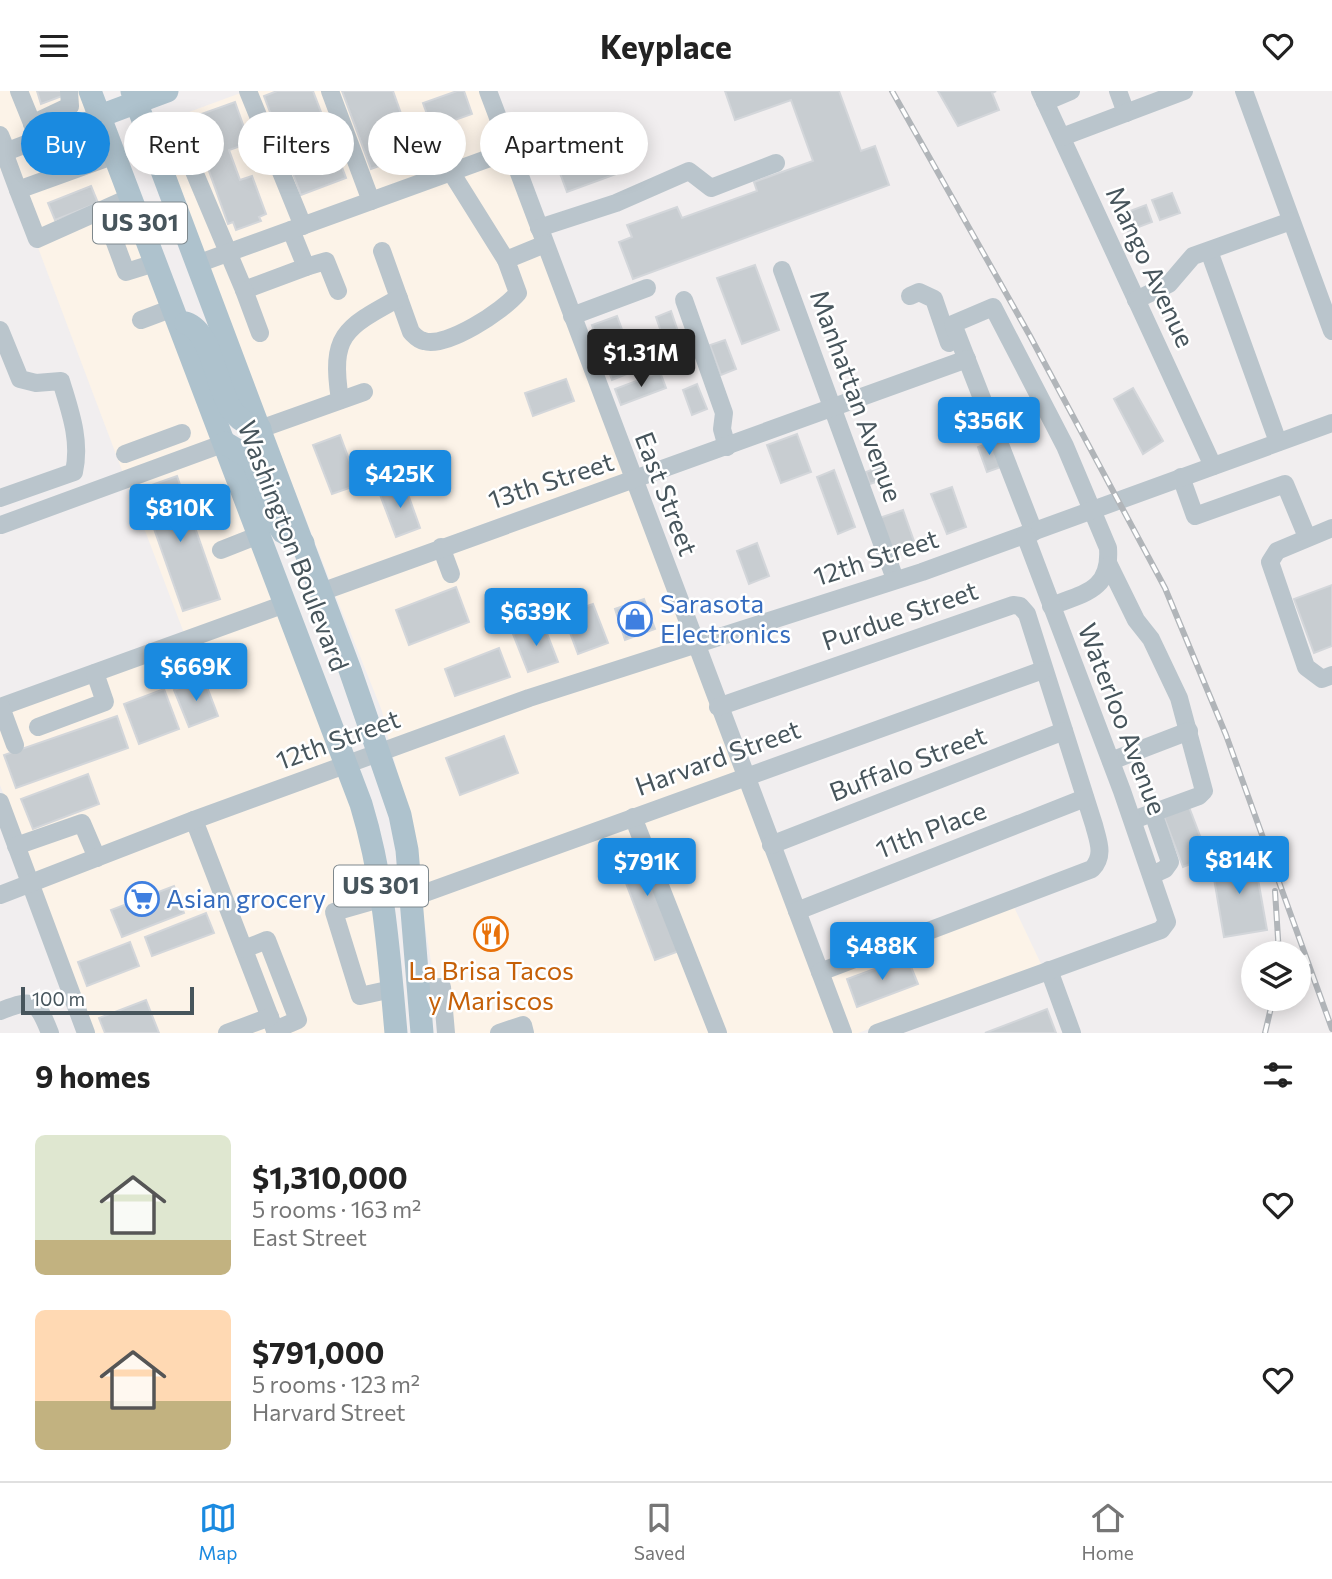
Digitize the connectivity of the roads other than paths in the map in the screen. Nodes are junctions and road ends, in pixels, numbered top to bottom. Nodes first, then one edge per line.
1 (19, 91) edge
2 (90, 91) edge
3 (167, 91) edge
4 (248, 91) edge
5 (330, 91) edge
6 (488, 91) edge
7 (1071, 91) edge
8 (1118, 91) edge
9 (1184, 91) edge
10 (1244, 91) edge
11 (1153, 96) edge
12 (134, 97) edge
13 (1042, 97) edge
14 (69, 98) edge
15 (28, 112) edge
16 (55, 112) edge
17 (98, 112) edge
18 (107, 112) edge
19 (495, 112) edge
20 (1126, 113) junction
21 (1062, 137) junction
22 (21, 139) edge
23 (110, 142) edge
24 (3, 148) edge
25 (115, 155) junction
26 (776, 163) dead end
27 (163, 175) edge
28 (195, 175) edge
29 (443, 175) edge
30 (453, 175) edge
31 (518, 175) edge
32 (18, 190) junction
33 (131, 197) junction
34 (371, 201) junction
35 (209, 209) junction
36 (180, 219) junction
37 (1291, 221) junction
38 (297, 228) junction
39 (542, 236) junction
40 (382, 251) dead end
41 (1209, 251) junction
42 (227, 253) junction
43 (506, 260) junction
44 (197, 264) junction
45 (306, 267) junction
46 (782, 270) dead end
47 (647, 288) dead end
48 (244, 290) junction
49 (338, 291) dead end
50 (910, 296) dead end
51 (399, 298) junction
52 (684, 300) dead end
53 (1136, 300) junction
54 (176, 315) junction
55 (572, 316) junction
56 (141, 320) dead end
57 (0, 330) edge
58 (1332, 331) edge
59 (260, 333) dead end
60 (962, 361) junction
61 (364, 392) dead end
62 (340, 400) junction
63 (832, 408) junction
64 (1332, 423) edge
65 (260, 429) junction
66 (182, 433) dead end
67 (1278, 442) junction
68 (225, 443) junction
69 (727, 447) junction
70 (125, 454) dead end
71 (1213, 466) junction
72 (1181, 477) junction
73 (633, 481) junction
74 (0, 498) edge
75 (1094, 509) junction
76 (1, 524) edge
77 (1332, 528) edge
78 (1029, 533) junction
79 (259, 535) junction
80 (1307, 537) junction
81 (303, 543) junction
82 (441, 547) junction
83 (221, 550) dead end
84 (1109, 565) junction
85 (451, 574) dead end
86 (895, 579) junction
87 (321, 592) junction
88 (285, 604) junction
89 (1051, 607) junction
90 (695, 644) junction
91 (1043, 670) junction
92 (95, 673) junction
93 (1332, 675) edge
94 (0, 707) edge
95 (718, 707) junction
96 (37, 727) dead end
97 (1064, 731) junction
98 (1189, 731) junction
99 (15, 745) dead end
100 (380, 753) junction
101 (1111, 761) junction
102 (347, 765) junction
103 (745, 776) junction
104 (1085, 798) junction
105 (0, 803) edge
106 (1153, 813) junction
107 (633, 817) junction
108 (194, 820) junction
109 (1133, 820) junction
110 (771, 845) junction
111 (16, 846) junction
112 (97, 858) junction
113 (1152, 875) junction
114 (30, 884) junction
115 (0, 895) edge
116 (383, 898) junction
117 (411, 898) junction
118 (797, 911) junction
119 (244, 949) junction
120 (1049, 970) junction
121 (820, 972) junction
122 (418, 988) junction
123 (392, 989) junction
124 (0, 1011) edge
125 (274, 1026) edge
126 (50, 1033) edge
127 (86, 1033) edge
128 (227, 1033) edge
129 (396, 1033) edge
130 (422, 1033) edge
131 (446, 1033) edge
132 (499, 1033) edge
133 (525, 1033) edge
134 (718, 1033) edge
135 (844, 1033) edge
136 (877, 1033) edge
137 (1072, 1033) edge

1 - 15 street
2 - 17 main road, Washington Boulevard / US 301
3 - 12 main road
4 - 38 street
5 - 34 street
6 - 19 street, East Street
7 - 13 street
8 - 20 street
9 - 11 street
10 - 37 street
11 - 20 street
12 - 18 main road
13 - 21 street, Mango Avenue
14 - 16 street
20 - 21 street
21 - 53 street, Mango Avenue
22 - 24 street
23 - 25 main road, Washington Boulevard / US 301
24 - 32 street
25 - 32 street
25 - 33 main road, Washington Boulevard / US 301
26 - 39 street
27 - 36 main road, Washington Boulevard / US 301
28 - 35 street
29 - 34 street
30 - 43 street
31 - 39 street, East Street
32 - 33 street
33 - 54 main road, Washington Boulevard / US 301
34 - 38 street
35 - 36 street
35 - 42 street
36 - 44 main road, Washington Boulevard / US 301
37 - 41 street
37 - 58 street
38 - 42 street
38 - 45 street
39 - 43 street
39 - 55 street, East Street
40 - 51 street
41 - 53 street
41 - 67 street
42 - 44 street
42 - 48 street
43 - 51 street
44 - 65 main road, Washington Boulevard / US 301
45 - 48 street
45 - 49 street
46 - 63 street, Manhattan Avenue
47 - 55 street
48 - 59 street
50 - 60 street
51 - 62 street
52 - 69 street
53 - 71 street, Mango Avenue
54 - 56 street
54 - 65 main road
54 - 68 main road, Washington Boulevard / US 301
55 - 73 street, East Street
57 - 74 street
60 - 63 street, 13th Street
60 - 75 street
60 - 78 street, Waterloo Avenue
61 - 62 street
62 - 65 street
63 - 69 street, 13th Street
63 - 86 street, Manhattan Avenue
64 - 67 street, 12th Street
65 - 81 main road, Washington Boulevard / US 301
66 - 70 street
67 - 71 street, 12th Street
68 - 76 street
68 - 79 main road, Washington Boulevard / US 301
68 - 81 main road
69 - 73 street, 13th Street
71 - 72 street, 12th Street
72 - 75 street, 12th Street
72 - 80 street
73 - 82 street, 13th Street
73 - 90 street, East Street
75 - 78 street, 12th Street
75 - 84 street
77 - 80 street
78 - 86 street, 12th Street
78 - 89 street, Waterloo Avenue
79 - 83 street
79 - 88 main road, Washington Boulevard / US 301
80 - 93 street
81 - 87 main road, Washington Boulevard / US 301
82 - 85 street
82 - 87 street, 13th Street
84 - 89 street
84 - 98 street
86 - 90 street, 12th Street
87 - 100 main road, Washington Boulevard / US 301
88 - 92 street
88 - 102 main road, Washington Boulevard / US 301
89 - 101 street, Waterloo Avenue
90 - 95 street, East Street
90 - 100 street, 12th Street
91 - 95 street, Purdue Street
91 - 97 street
91 - 103 street, Harvard Street
92 - 94 street
92 - 96 street
94 - 99 street
95 - 103 street, East Street
97 - 104 street
97 - 110 street, Buffalo Street
98 - 101 street
98 - 106 street
100 - 102 street, 12th Street
100 - 117 main road, Washington Boulevard / US 301
101 - 109 street, Waterloo Avenue
102 - 108 street, 12th Street
102 - 116 main road, Washington Boulevard / US 301
103 - 107 street, Harvard Street
103 - 110 street, East Street
104 - 118 street, 11th Place
104 - 121 street
105 - 111 street
106 - 109 street
106 - 113 street
107 - 117 street, Harvard Street
107 - 134 street
108 - 112 street, 12th Street
108 - 119 street
109 - 113 street, Waterloo Avenue
110 - 118 street, East Street
111 - 112 street
111 - 114 street
112 - 114 street, 12th Street
113 - 120 street, Waterloo Avenue
114 - 115 street, 12th Street
114 - 127 street
116 - 123 main road, Washington Boulevard / US 301
116 - 123 street
117 - 122 main road, Washington Boulevard / US 301
118 - 121 street, East Street
119 - 125 street
119 - 125 street
120 - 136 street
120 - 137 street
121 - 135 street, East Street
122 - 130 main road, Washington Boulevard / US 301
122 - 131 street
123 - 129 main road, Washington Boulevard / US 301
124 - 126 street
125 - 128 street
132 - 133 street

